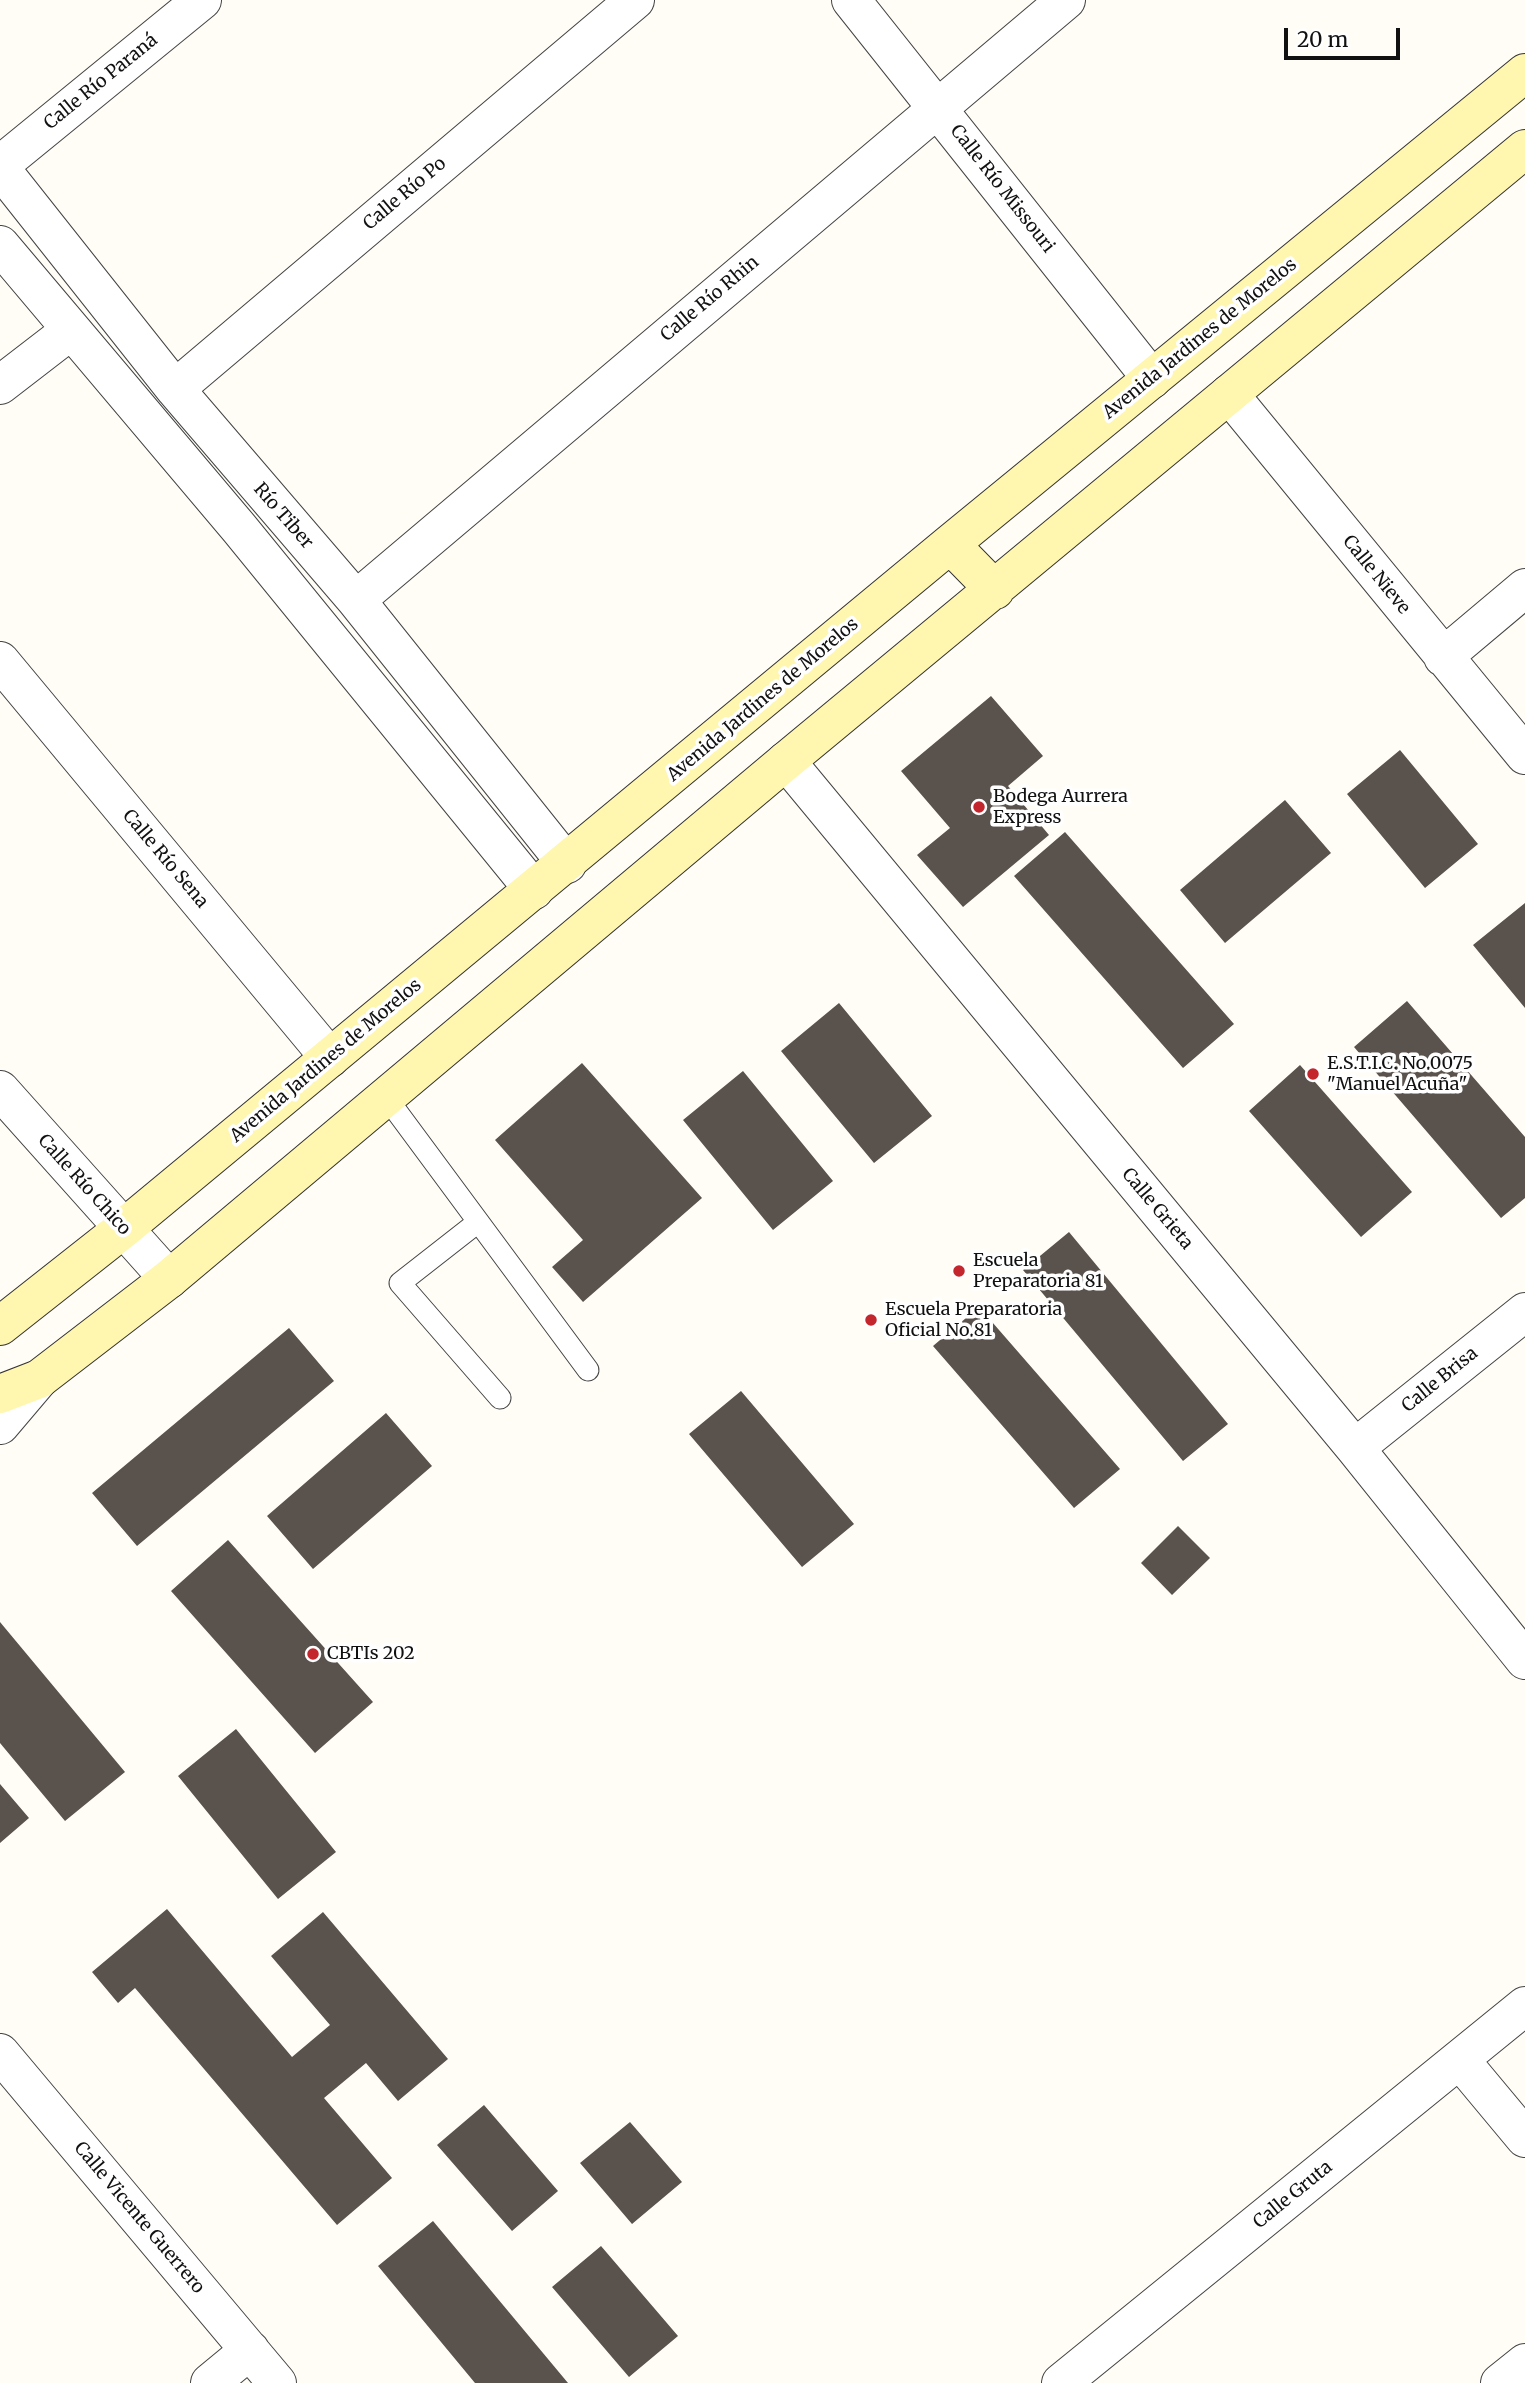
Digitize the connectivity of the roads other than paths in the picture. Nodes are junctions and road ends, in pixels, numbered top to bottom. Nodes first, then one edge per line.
1 (202, 0) edge
2 (635, 0) edge
3 (851, 0) edge
4 (1066, 0) edge
5 (1525, 73) edge
6 (937, 107) junction
7 (1525, 149) edge
8 (0, 166) edge
9 (0, 246) edge
10 (70, 331) junction
11 (1152, 379) junction
12 (0, 386) edge
13 (175, 388) junction
14 (1229, 394) junction
15 (271, 503) junction
16 (240, 528) junction
17 (950, 544) junction
18 (1525, 588) edge
19 (995, 590) junction
20 (356, 600) junction
21 (1443, 657) junction
22 (0, 661) edge
23 (1525, 755) edge
24 (786, 761) junction
25 (567, 864) junction
26 (534, 890) junction
27 (330, 1058) junction
28 (0, 1090) edge
29 (386, 1097) junction
30 (478, 1222) junction
31 (123, 1229) junction
32 (169, 1279) junction
33 (1525, 1312) edge
34 (0, 1326) edge
35 (588, 1370) dead end
36 (39, 1379) junction
37 (0, 1394) edge
38 (500, 1398) dead end
39 (0, 1425) edge
40 (1355, 1448) junction
41 (1525, 1660) edge
42 (1525, 2006) edge
43 (0, 2053) edge
44 (1460, 2060) junction
45 (1525, 2138) edge
46 (250, 2350) junction
47 (1525, 2363) edge
48 (210, 2383) edge
49 (277, 2383) edge
50 (1061, 2383) edge
51 (1500, 2383) edge

1 - 8 street, Calle Río Paraná
2 - 13 street, Calle Río Po
3 - 6 street, Calle Río Missouri
4 - 6 street, Calle Río Rhin
5 - 11 main road, Avenida Jardines de Morelos
6 - 11 street, Calle Río Missouri
6 - 20 street, Calle Río Rhin
7 - 14 main road
8 - 13 street, Río Tiber
9 - 10 street
10 - 12 street
10 - 16 street
11 - 17 main road, Avenida Jardines de Morelos
13 - 15 street, Río Tiber
14 - 19 main road
14 - 21 street, Calle Nieve
15 - 16 street
15 - 20 street, Río Tiber
16 - 26 street
17 - 19 main road
17 - 25 main road, Avenida Jardines de Morelos
18 - 21 street
19 - 24 main road
20 - 25 street, Río Tiber
21 - 23 street, Calle Nieve
22 - 27 street, Calle Río Sena
24 - 29 main road
24 - 40 street, Calle Grieta
25 - 26 main road, Avenida Jardines de Morelos
26 - 27 main road, Avenida Jardines de Morelos
27 - 31 main road, Avenida Jardines de Morelos
28 - 31 street, Calle Río Chico
29 - 30 lane
29 - 32 main road
30 - 35 lane
30 - 38 lane
31 - 32 street, Calle Río Chico
31 - 34 main road, Avenida Jardines de Morelos
32 - 36 main road
33 - 40 street, Calle Brisa
36 - 37 main road
36 - 39 street
40 - 41 street, Calle Grieta
42 - 44 street, Calle Gruta
43 - 46 street, Calle Vicente Guerrero
44 - 45 street
44 - 50 street, Calle Gruta
46 - 48 street
46 - 49 street, Calle Vicente Guerrero
47 - 51 street

